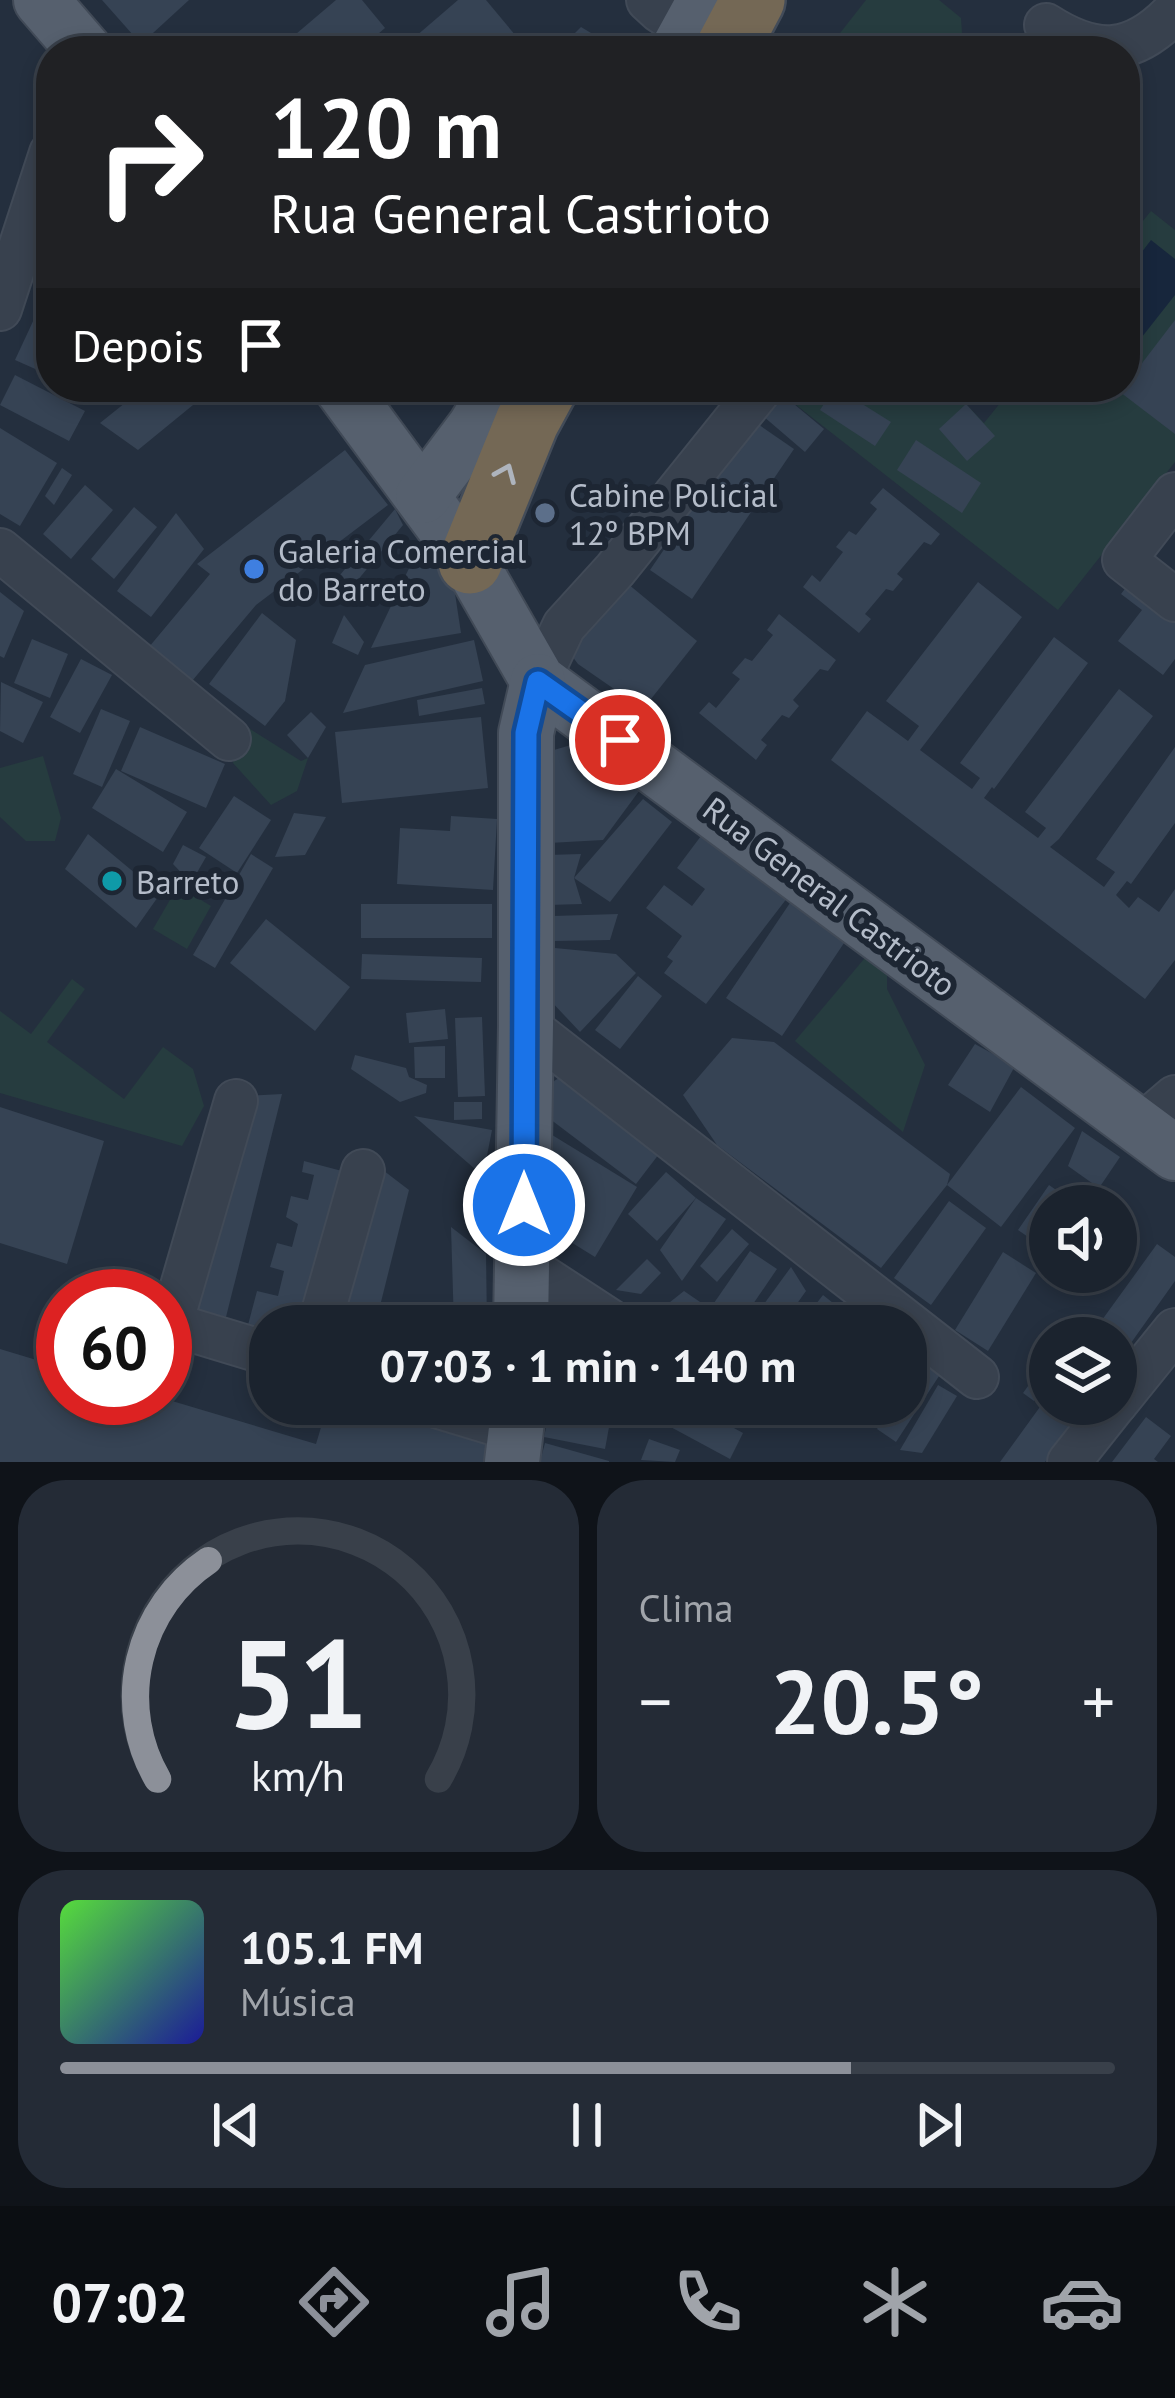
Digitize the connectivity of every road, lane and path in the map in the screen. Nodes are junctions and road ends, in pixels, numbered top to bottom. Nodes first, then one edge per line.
1 (40, 0) edge
2 (753, 0) edge
3 (1175, 11) edge
4 (689, 26) edge
5 (71, 36) edge
6 (1140, 39) edge
7 (36, 199) edge
8 (0, 309) edge
9 (352, 402) edge
10 (490, 402) edge
11 (538, 402) edge
12 (749, 402) edge
13 (1175, 494) edge
14 (423, 496) junction
15 (0, 550) edge
16 (470, 562) junction
17 (1175, 600) edge
18 (538, 682) junction
19 (229, 739) dead end
20 (526, 1025) junction
21 (236, 1101) dead end
22 (1166, 1132) edge
23 (362, 1171) dead end
24 (523, 1264) junction
25 (325, 1305) edge
26 (522, 1305) edge
27 (586, 1305) edge
28 (1175, 1330) edge
29 (249, 1348) edge
30 (977, 1376) dead end
31 (1137, 1378) edge
32 (1099, 1425) edge
33 (1069, 1462) edge

1 - 5 main road
2 - 4 highway
3 - 6 street
7 - 8 street
9 - 14 main road, Rua General Castrioto
10 - 14 main road
16 -> 11 highway
12 - 18 street
13 - 17 street
14 - 16 main road, Rua General Castrioto
15 - 19 street
16 - 18 main road, Rua General Castrioto
18 - 20 main road
18 - 22 main road, Rua General Castrioto
20 - 24 main road
20 - 30 street
21 - 29 street
23 - 25 street
24 - 26 main road
24 - 27 street
28 - 31 street
32 - 33 street

